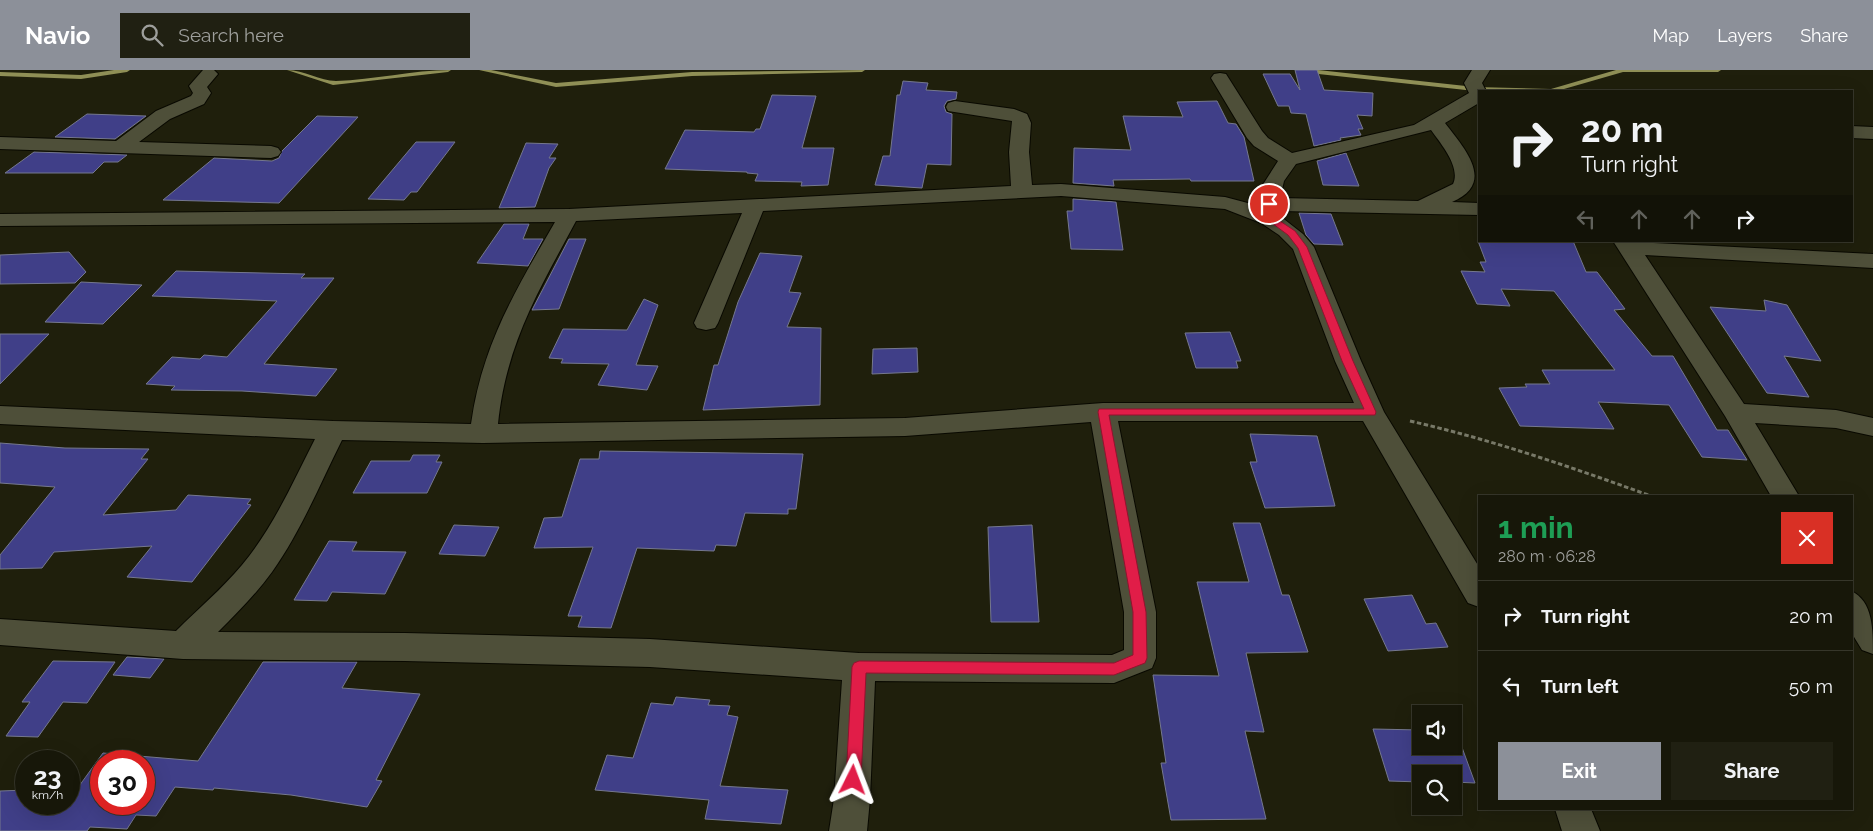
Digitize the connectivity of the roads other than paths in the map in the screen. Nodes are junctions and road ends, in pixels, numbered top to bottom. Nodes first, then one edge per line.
1 (1481, 70) edge
2 (209, 74) dead end
3 (1220, 78) dead end
4 (1478, 93) edge
5 (1478, 96) edge
6 (955, 107) dead end
7 (1434, 121) junction
8 (1853, 132) edge
9 (1873, 133) edge
10 (0, 143) edge
11 (120, 147) junction
12 (271, 152) dead end
13 (1289, 160) junction
14 (1022, 192) junction
15 (755, 206) junction
16 (1422, 206) junction
17 (1478, 208) edge
18 (1269, 211) junction
19 (569, 215) junction
20 (0, 220) edge
21 (1626, 244) edge
22 (1873, 261) edge
23 (706, 323) dead end
24 (1103, 412) junction
25 (1371, 412) junction
26 (1736, 413) junction
27 (0, 415) edge
28 (1873, 427) edge
29 (333, 430) junction
30 (483, 434) junction
31 (1784, 495) edge
32 (1478, 592) edge
33 (1853, 607) edge
34 (0, 632) edge
35 (1873, 640) edge
36 (183, 645) junction
37 (859, 667) junction
38 (1573, 810) edge
39 (848, 831) edge
40 (1581, 831) edge

1 - 4 street
2 - 11 street
3 - 13 street
5 - 7 street
6 - 14 street
7 - 13 street
7 - 16 street
8 - 9 street
10 - 11 street
11 - 12 street
13 - 18 street
14 - 15 street
14 - 18 street
15 - 19 street
15 - 23 street
16 - 17 street
16 - 18 street
18 - 25 street
19 - 20 street
19 - 30 street
21 - 22 street
21 - 26 street
24 - 25 street
24 - 30 street
24 - 37 street
25 - 32 street
26 - 28 street
26 - 31 street
27 - 29 street
29 - 30 street
29 - 36 street
33 - 35 street
34 - 36 street
36 - 37 street
37 - 39 street
38 - 40 street

